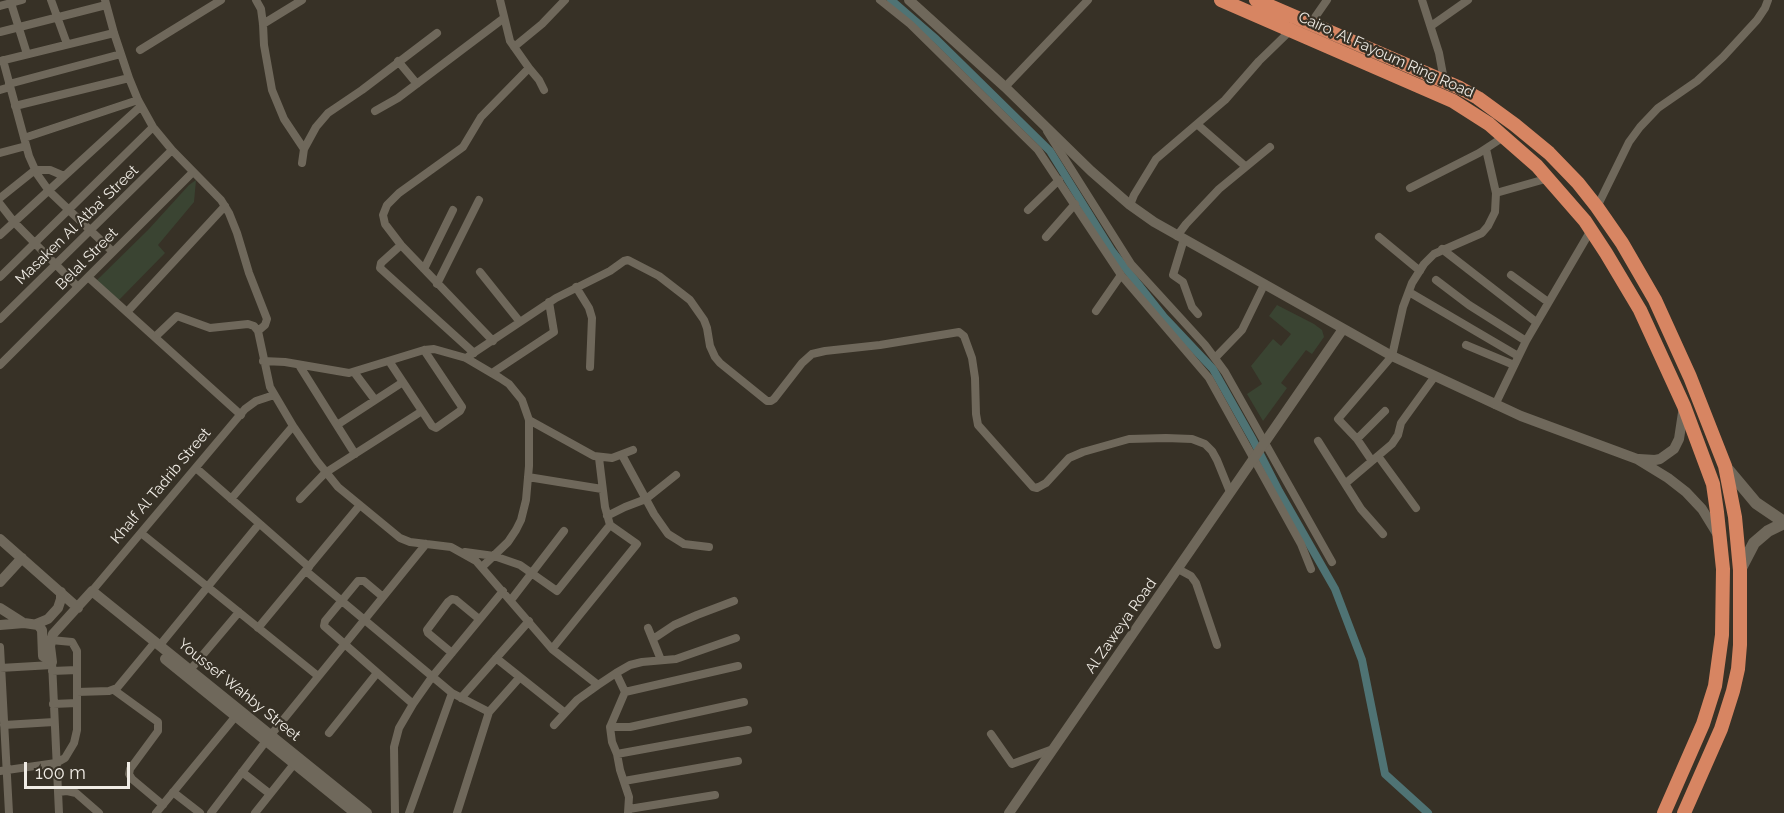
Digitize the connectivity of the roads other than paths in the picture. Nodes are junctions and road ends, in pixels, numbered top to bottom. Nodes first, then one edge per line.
1 (22, 0) edge
2 (51, 0) edge
3 (221, 0) edge
4 (256, 0) edge
5 (302, 0) edge
6 (500, 0) edge
7 (565, 0) edge
8 (880, 0) edge
9 (909, 0) edge
10 (1088, 0) edge
11 (1221, 0) edge
12 (1256, 0) edge
13 (1327, 0) edge
14 (1422, 0) edge
15 (1467, 0) edge
16 (1768, 0) edge
17 (106, 2) edge
18 (4, 3) edge
19 (58, 17) junction
20 (504, 18) junction
21 (263, 24) junction
22 (1431, 26) junction
23 (18, 27) junction
24 (1314, 29) junction
25 (1291, 30) junction
26 (0, 32) edge
27 (114, 33) junction
28 (437, 33) dead end
29 (67, 44) junction
30 (1363, 46) junction
31 (514, 47) junction
32 (140, 50) dead end
33 (27, 54) junction
34 (121, 54) junction
35 (1357, 59) junction
36 (2, 61) edge
37 (398, 61) junction
38 (529, 68) junction
39 (129, 78) junction
40 (1444, 80) junction
41 (417, 84) junction
42 (10, 86) junction
43 (1005, 87) junction
44 (0, 90) edge
45 (544, 90) dead end
46 (140, 103) junction
47 (15, 106) junction
48 (375, 111) dead end
49 (1040, 121) junction
50 (1198, 125) junction
51 (153, 127) junction
52 (1505, 136) junction
53 (25, 142) junction
54 (1270, 147) dead end
55 (304, 149) junction
56 (1486, 149) junction
57 (172, 150) junction
58 (0, 153) edge
59 (302, 163) dead end
60 (1245, 166) junction
61 (35, 170) junction
62 (193, 172) junction
63 (64, 176) junction
64 (1548, 178) junction
65 (1059, 180) junction
66 (1410, 188) dead end
67 (49, 191) junction
68 (1496, 193) junction
69 (0, 198) edge
70 (478, 200) dead end
71 (0, 204) edge
72 (1075, 204) junction
73 (1130, 205) junction
74 (225, 206) junction
75 (1597, 207) junction
76 (69, 210) junction
77 (453, 210) dead end
78 (1028, 210) dead end
79 (14, 222) junction
80 (90, 230) junction
81 (1592, 230) junction
82 (0, 235) edge
83 (1046, 237) dead end
84 (1181, 237) junction
85 (1379, 237) dead end
86 (35, 243) junction
87 (401, 245) junction
88 (1442, 249) junction
89 (113, 252) junction
90 (55, 264) junction
91 (424, 269) junction
92 (1420, 271) junction
93 (480, 272) dead end
94 (1121, 275) junction
95 (1510, 275) dead end
96 (0, 277) edge
97 (88, 277) junction
98 (1436, 280) dead end
99 (437, 284) junction
100 (1264, 285) junction
101 (78, 287) junction
102 (576, 287) junction
103 (1409, 292) junction
104 (549, 302) junction
105 (1548, 302) junction
106 (1095, 311) dead end
107 (127, 312) junction
108 (1198, 314) dead end
109 (0, 319) edge
110 (520, 322) junction
111 (1536, 322) junction
112 (1343, 329) junction
113 (258, 331) junction
114 (155, 337) junction
115 (493, 341) junction
116 (1526, 341) junction
117 (1466, 345) dead end
118 (424, 350) junction
119 (474, 353) junction
120 (1392, 356) junction
121 (1518, 356) junction
122 (466, 358) junction
123 (1215, 358) junction
124 (264, 361) junction
125 (389, 361) junction
126 (0, 365) edge
127 (299, 365) junction
128 (1514, 365) junction
129 (590, 367) dead end
130 (354, 372) junction
131 (492, 373) junction
132 (1435, 376) junction
133 (403, 382) junction
134 (274, 395) junction
135 (375, 400) junction
136 (1495, 405) junction
137 (1684, 406) junction
138 (422, 411) junction
139 (1385, 411) dead end
140 (241, 415) junction
141 (529, 420) junction
142 (337, 425) junction
143 (293, 426) junction
144 (1357, 439) junction
145 (1318, 441) dead end
146 (1264, 442) junction
147 (633, 450) dead end
148 (356, 454) junction
149 (622, 455) junction
150 (1255, 456) junction
151 (599, 458) junction
152 (1375, 458) junction
153 (1637, 459) junction
154 (1725, 466) junction
155 (196, 468) junction
156 (326, 473) junction
157 (676, 475) dead end
158 (528, 477) junction
159 (1346, 483) junction
160 (602, 489) junction
161 (1230, 492) junction
162 (300, 498) dead end
163 (231, 499) junction
164 (646, 500) junction
165 (360, 505) junction
166 (1416, 508) dead end
167 (608, 520) junction
168 (1784, 522) edge
169 (259, 524) junction
170 (564, 531) dead end
171 (141, 533) junction
172 (1383, 534) dead end
173 (0, 539) edge
174 (1720, 539) junction
175 (426, 544) junction
176 (709, 547) dead end
177 (459, 551) junction
178 (494, 556) junction
179 (22, 558) junction
180 (1332, 562) dead end
181 (482, 567) junction
182 (307, 569) junction
183 (1178, 569) junction
184 (1311, 569) dead end
185 (1740, 570) junction
186 (532, 572) junction
187 (0, 582) edge
188 (207, 586) junction
189 (503, 591) junction
190 (61, 592) junction
191 (90, 594) junction
192 (383, 597) junction
193 (511, 600) junction
194 (341, 601) junction
195 (734, 601) dead end
196 (0, 608) edge
197 (78, 608) junction
198 (239, 612) junction
199 (479, 619) junction
200 (364, 620) junction
201 (529, 621) junction
202 (24, 623) junction
203 (36, 624) junction
204 (0, 625) edge
205 (258, 628) junction
206 (648, 628) dead end
207 (736, 638) dead end
208 (653, 639) junction
209 (51, 640) junction
210 (345, 644) junction
211 (155, 645) junction
212 (1218, 645) dead end
213 (0, 647) edge
214 (552, 649) junction
215 (452, 652) junction
216 (496, 658) junction
217 (662, 660) junction
218 (52, 666) junction
219 (738, 666) dead end
220 (1, 668) edge
221 (77, 670) junction
222 (190, 670) junction
223 (377, 673) junction
224 (616, 673) junction
225 (318, 676) junction
226 (432, 677) junction
227 (520, 677) junction
228 (598, 685) junction
229 (114, 690) junction
230 (77, 692) junction
231 (625, 692) junction
232 (452, 693) junction
233 (461, 698) junction
234 (744, 702) dead end
235 (77, 703) junction
236 (53, 704) junction
237 (413, 704) junction
238 (2, 708) edge
239 (489, 712) junction
240 (565, 713) junction
241 (235, 717) junction
242 (54, 722) junction
243 (4, 725) junction
244 (554, 725) dead end
245 (610, 727) junction
246 (748, 730) dead end
247 (329, 733) dead end
248 (991, 734) dead end
249 (268, 738) junction
250 (1054, 749) junction
251 (617, 754) junction
252 (738, 762) dead end
253 (56, 763) junction
254 (294, 764) junction
255 (3, 771) edge
256 (242, 772) junction
257 (624, 781) junction
258 (58, 792) junction
259 (173, 792) junction
260 (270, 794) junction
261 (715, 795) dead end
262 (163, 805) junction
263 (628, 811) edge
264 (9, 813) edge
265 (59, 813) edge
266 (99, 813) edge
267 (156, 813) edge
268 (200, 813) edge
269 (211, 813) edge
270 (255, 813) edge
271 (355, 813) edge
272 (367, 813) edge
273 (395, 813) edge
274 (409, 813) edge
275 (457, 813) edge
276 (1009, 813) edge
277 (1664, 813) edge
278 (1684, 813) edge

1 - 18 street
2 - 19 street
3 - 32 street
4 - 21 street
5 - 21 street
6 - 20 street
7 - 31 street
8 - 65 street
9 - 43 street
10 - 43 street
11 - 25 highway, Cairo, Al Fayoum Ring Road
12 - 24 highway, Cairo, Al Fayoum Ring Road
13 - 24 street
14 - 22 street
15 - 22 street
16 - 75 street
17 - 19 street
17 - 27 street
18 - 23 street
19 - 23 street
19 - 29 street
20 - 31 street
20 - 41 street
21 - 55 street
22 - 40 street
23 - 26 street
23 - 33 street
24 - 25 highway, Cairo, Al Fayoum Ring Road
24 - 30 highway, Cairo, Al Fayoum Ring Road
24 - 35 highway, Cairo, Al Fayoum Ring Road
25 - 50 street
27 - 29 street
27 - 34 street
28 - 37 street
29 - 33 street
30 - 35 highway
30 - 40 highway, Cairo, Al Fayoum Ring Road
31 - 38 street
33 - 36 street
34 - 39 street
34 - 42 street
35 - 52 highway, Cairo, Al Fayoum Ring Road
36 - 42 street
37 - 41 street
37 - 55 street
38 - 45 street
38 - 87 street
39 - 46 street
39 - 47 street
40 - 75 highway, Cairo, Al Fayoum Ring Road
41 - 48 street
42 - 44 street
42 - 47 street
43 - 49 street
46 - 51 street
46 - 53 street
46 - 63 street
47 - 53 street
49 - 73 street
49 - 123 street
50 - 60 street
50 - 73 street
51 - 57 street
51 - 76 street
52 - 56 street
52 - 64 highway, Cairo, Al Fayoum Ring Road
53 - 58 street
53 - 61 street
54 - 60 street
55 - 59 street
56 - 66 street
56 - 68 street
57 - 62 street
57 - 80 street, Masaken Al Atba' Street
60 - 84 street
61 - 63 street
61 - 67 street
61 - 69 street
62 - 74 street
62 - 89 street, Belal Street
63 - 67 street
64 - 68 street
64 - 81 highway, Cairo, Al Fayoum Ring Road
65 - 72 street
65 - 78 street
67 - 76 street
67 - 79 street
68 - 88 street
70 - 99 street
71 - 79 street
72 - 83 street
72 - 94 street
73 - 84 street
74 - 107 street
74 - 113 street
75 - 154 highway, Cairo, Al Fayoum Ring Road
76 - 80 street
76 - 86 street
77 - 91 street
79 - 82 street
79 - 86 street
80 - 89 street
80 - 90 street, Masaken Al Atba' Street
81 - 105 street
81 - 137 highway, Cairo, Al Fayoum Ring Road
84 - 100 street
84 - 108 street
85 - 92 street
86 - 90 street
86 - 96 street
87 - 91 street
87 - 119 street
88 - 92 street
88 - 111 street
89 - 97 street, Belal Street
90 - 101 street
90 - 109 street, Masaken Al Atba' Street
91 - 99 street
92 - 103 street
93 - 110 street
94 - 106 street
94 - 150 street
95 - 105 street
97 - 101 street, Belal Street
97 - 107 street
98 - 116 street
99 - 115 street
100 - 112 street
100 - 123 street
101 - 126 street, Belal Street
102 - 104 street
102 - 129 street
102 - 161 street
103 - 120 street
103 - 121 street
104 - 110 street
104 - 131 street
105 - 111 street
107 - 114 street
110 - 115 street
111 - 116 street
112 - 120 street
112 - 146 street, Al Zaweya Road
113 - 114 street
113 - 124 street
114 - 140 street
115 - 119 street
116 - 121 street
117 - 128 street
118 - 122 street
118 - 125 street
118 - 138 street
119 - 122 street
120 - 132 street
120 - 144 street
121 - 128 street
122 - 131 street
123 - 146 street
124 - 127 street
124 - 134 street
125 - 130 street
125 - 133 street
127 - 130 street
127 - 142 street
128 - 136 street
130 - 135 street
131 - 141 street
132 - 136 street
132 - 152 street
133 - 135 street
133 - 138 street
134 - 140 street, Khalf Al Tadrib Street
134 - 143 street
135 - 142 street
136 - 153 street
137 - 153 street
137 - 174 highway, Cairo, Al Fayoum Ring Road
138 - 148 street
139 - 144 street
140 - 155 street, Khalf Al Tadrib Street
141 - 151 street
141 - 158 street
142 - 148 street
143 - 156 street
143 - 163 street
144 - 152 street
145 - 159 street
146 - 150 street, Al Zaweya Road
146 - 180 street
147 - 149 street
148 - 156 street
149 - 151 street
149 - 164 street
150 - 161 street, Al Zaweya Road
150 - 184 street
151 - 160 street
152 - 159 street
152 - 166 street
153 - 174 street
154 - 168 main road
154 - 185 highway, Cairo, Al Fayoum Ring Road
155 - 163 street
155 - 171 street, Khalf Al Tadrib Street
156 - 162 street
156 - 165 street
157 - 164 street
158 - 160 street
158 - 178 street
159 - 172 street
160 - 167 street
161 - 183 street, Al Zaweya Road
163 - 169 street
164 - 167 street
164 - 176 street
165 - 175 street
165 - 182 street
167 - 186 street
167 - 214 street
168 - 185 main road
169 - 182 street
169 - 188 street
170 - 186 street
171 - 188 street
171 - 191 street, Khalf Al Tadrib Street
173 - 179 street
174 - 277 highway, Cairo, Al Fayoum Ring Road
175 - 177 street
175 - 192 street
177 - 178 street
177 - 181 street
178 - 181 street
178 - 186 street
179 - 187 street
179 - 190 street
181 - 189 street
182 - 194 street
182 - 205 street
183 - 212 street
183 - 250 street, Al Zaweya Road
185 - 278 highway, Cairo, Al Fayoum Ring Road
186 - 193 street
188 - 198 street
188 - 211 street
189 - 193 street
189 - 199 street
190 - 197 street
190 - 203 street
191 - 197 street, Khalf Al Tadrib Street
191 - 211 street, Youssef Wahby Street
192 - 194 street
192 - 200 street
193 - 201 street
194 - 200 street
194 - 210 street
195 - 208 street
196 - 202 street
197 - 209 street, Khalf Al Tadrib Street
198 - 205 street
198 - 222 street
199 - 215 street
199 - 215 street
200 - 210 street
200 - 226 street
201 - 214 street
201 - 216 street
202 - 203 street
202 - 204 street
203 - 218 street
205 - 225 street
206 - 208 street
207 - 217 street
208 - 217 street
209 - 218 street
209 - 221 street
210 - 223 street
210 - 225 street
211 - 222 street, Youssef Wahby Street
211 - 229 street
211 - 241 street, Youssef Wahby Street
213 - 220 street
214 - 228 street
215 - 226 street
216 - 227 street
216 - 233 street
217 - 224 street
218 - 220 street
218 - 221 street
218 - 236 street
219 - 231 street
220 - 238 street
221 - 230 street
222 - 249 street, Youssef Wahby Street
223 - 237 street
223 - 247 street
224 - 228 street
224 - 231 street
225 - 249 street
226 - 232 street
226 - 237 street
227 - 239 street
227 - 240 street
228 - 240 street
229 - 230 street
229 - 262 street
230 - 235 street
231 - 245 street
232 - 233 street
232 - 274 street
233 - 239 street
234 - 245 street
235 - 236 street
235 - 253 street
236 - 242 street
237 - 273 street
238 - 243 street
239 - 275 street
240 - 244 street
241 - 249 street, Youssef Wahby Street
241 - 259 street
242 - 243 street
242 - 253 street
243 - 255 street
245 - 251 street
246 - 251 street
248 - 250 street
249 - 254 street, Youssef Wahby Street
249 - 256 street
249 - 272 street, Youssef Wahby Street
250 - 276 street, Al Zaweya Road
251 - 257 street
252 - 257 street
253 - 255 street
253 - 258 street
254 - 260 street
254 - 271 street, Youssef Wahby Street
255 - 264 street
256 - 260 street
256 - 269 street
257 - 263 street
258 - 265 street
258 - 266 street
259 - 262 street
259 - 268 street
260 - 270 street
261 - 263 street
262 - 267 street

